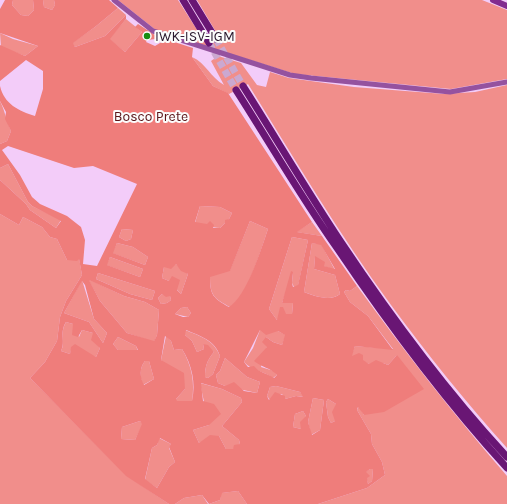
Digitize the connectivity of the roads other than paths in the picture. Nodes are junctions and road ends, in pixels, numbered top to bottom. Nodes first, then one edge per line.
1 (114, 0) edge
2 (183, 0) edge
3 (192, 0) edge
4 (493, 0) edge
5 (507, 6) edge
6 (216, 39) tunnel mouth
7 (209, 43) tunnel mouth
8 (507, 82) edge
9 (243, 86) tunnel mouth
10 (236, 90) tunnel mouth
11 (507, 457) edge
12 (507, 468) edge

1 - 8 main road
2 - 7 highway
3 - 6 highway
4 - 5 main road
9 - 11 highway
10 - 12 highway

